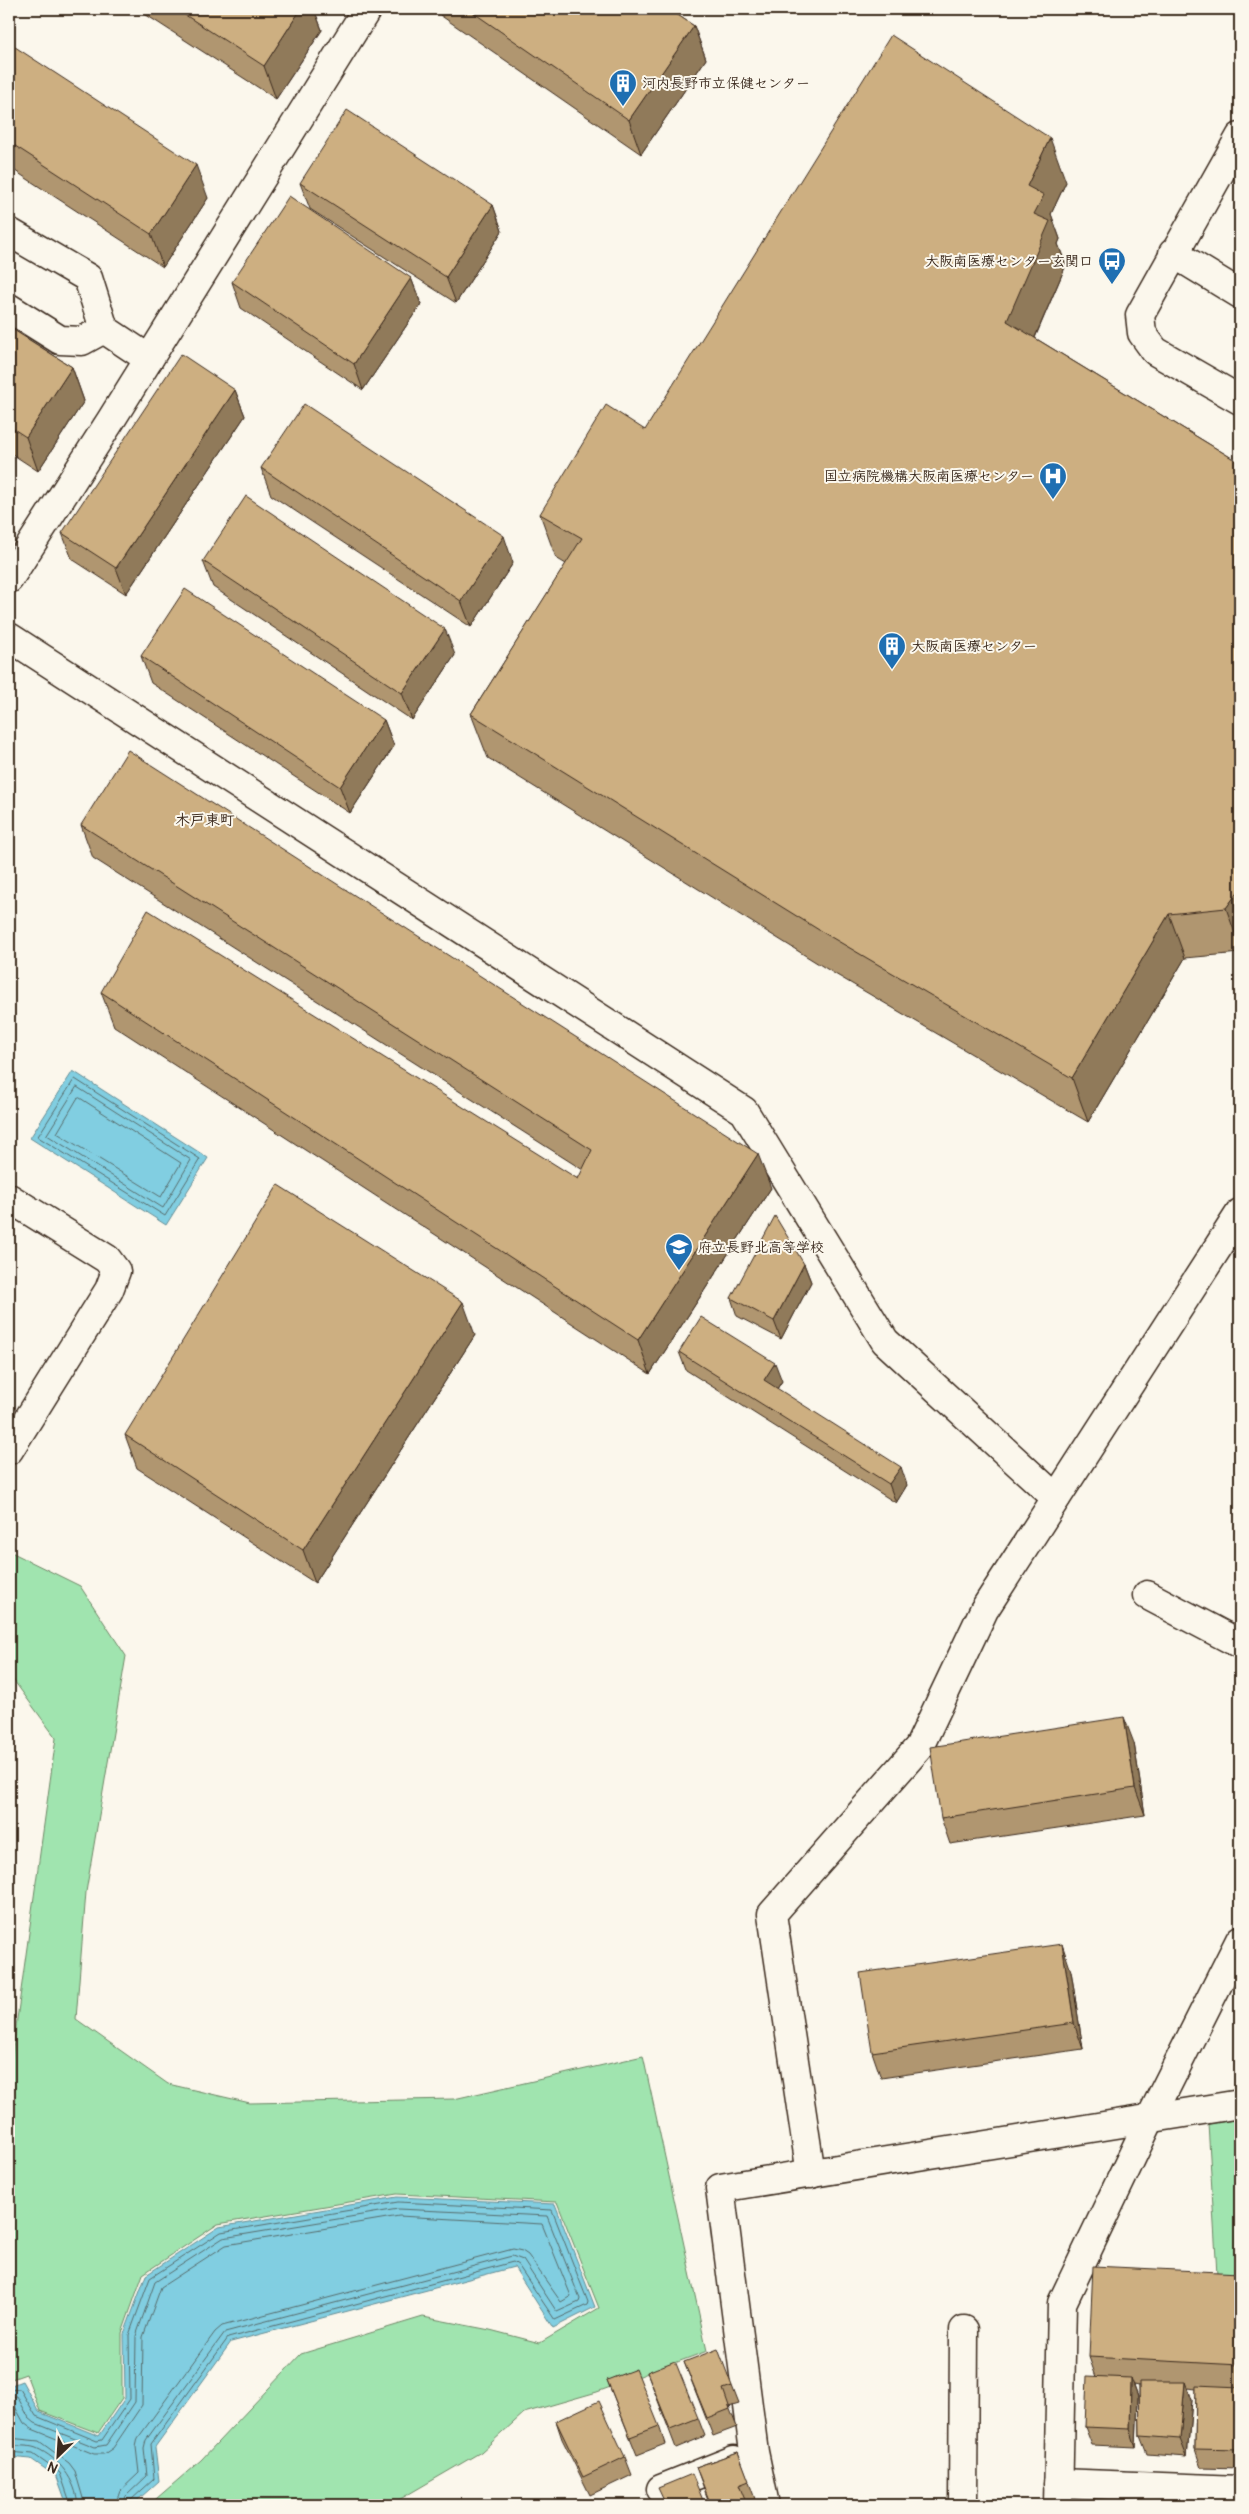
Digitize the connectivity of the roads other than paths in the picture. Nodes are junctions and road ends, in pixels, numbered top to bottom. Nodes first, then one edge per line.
1 (367, 9) edge
2 (1240, 137) edge
3 (9, 232) edge
4 (1173, 253) junction
5 (1240, 294) edge
6 (9, 308) edge
7 (104, 329) junction
8 (149, 359) junction
9 (1240, 400) edge
10 (9, 579) edge
11 (9, 637) edge
12 (9, 1198) edge
13 (1240, 1213) edge
14 (9, 1450) edge
15 (1056, 1498) junction
16 (1147, 1595) dead end
17 (1240, 1644) edge
18 (1240, 1940) edge
19 (1240, 2104) edge
20 (1150, 2119) junction
21 (811, 2174) junction
22 (964, 2330) dead end
23 (754, 2452) junction
24 (661, 2489) edge
25 (1240, 2490) edge
26 (1058, 2494) edge
27 (765, 2505) edge
28 (963, 2505) edge

1 - 8 street
2 - 4 street
3 - 7 street
4 - 5 street
4 - 9 street
6 - 7 street
7 - 8 street
8 - 10 street
11 - 15 street
12 - 14 street
13 - 15 street
15 - 21 street
16 - 17 street
18 - 20 street
19 - 20 street
20 - 21 street
20 - 26 street
21 - 23 street
22 - 28 street
23 - 24 street
23 - 27 street
25 - 26 street

